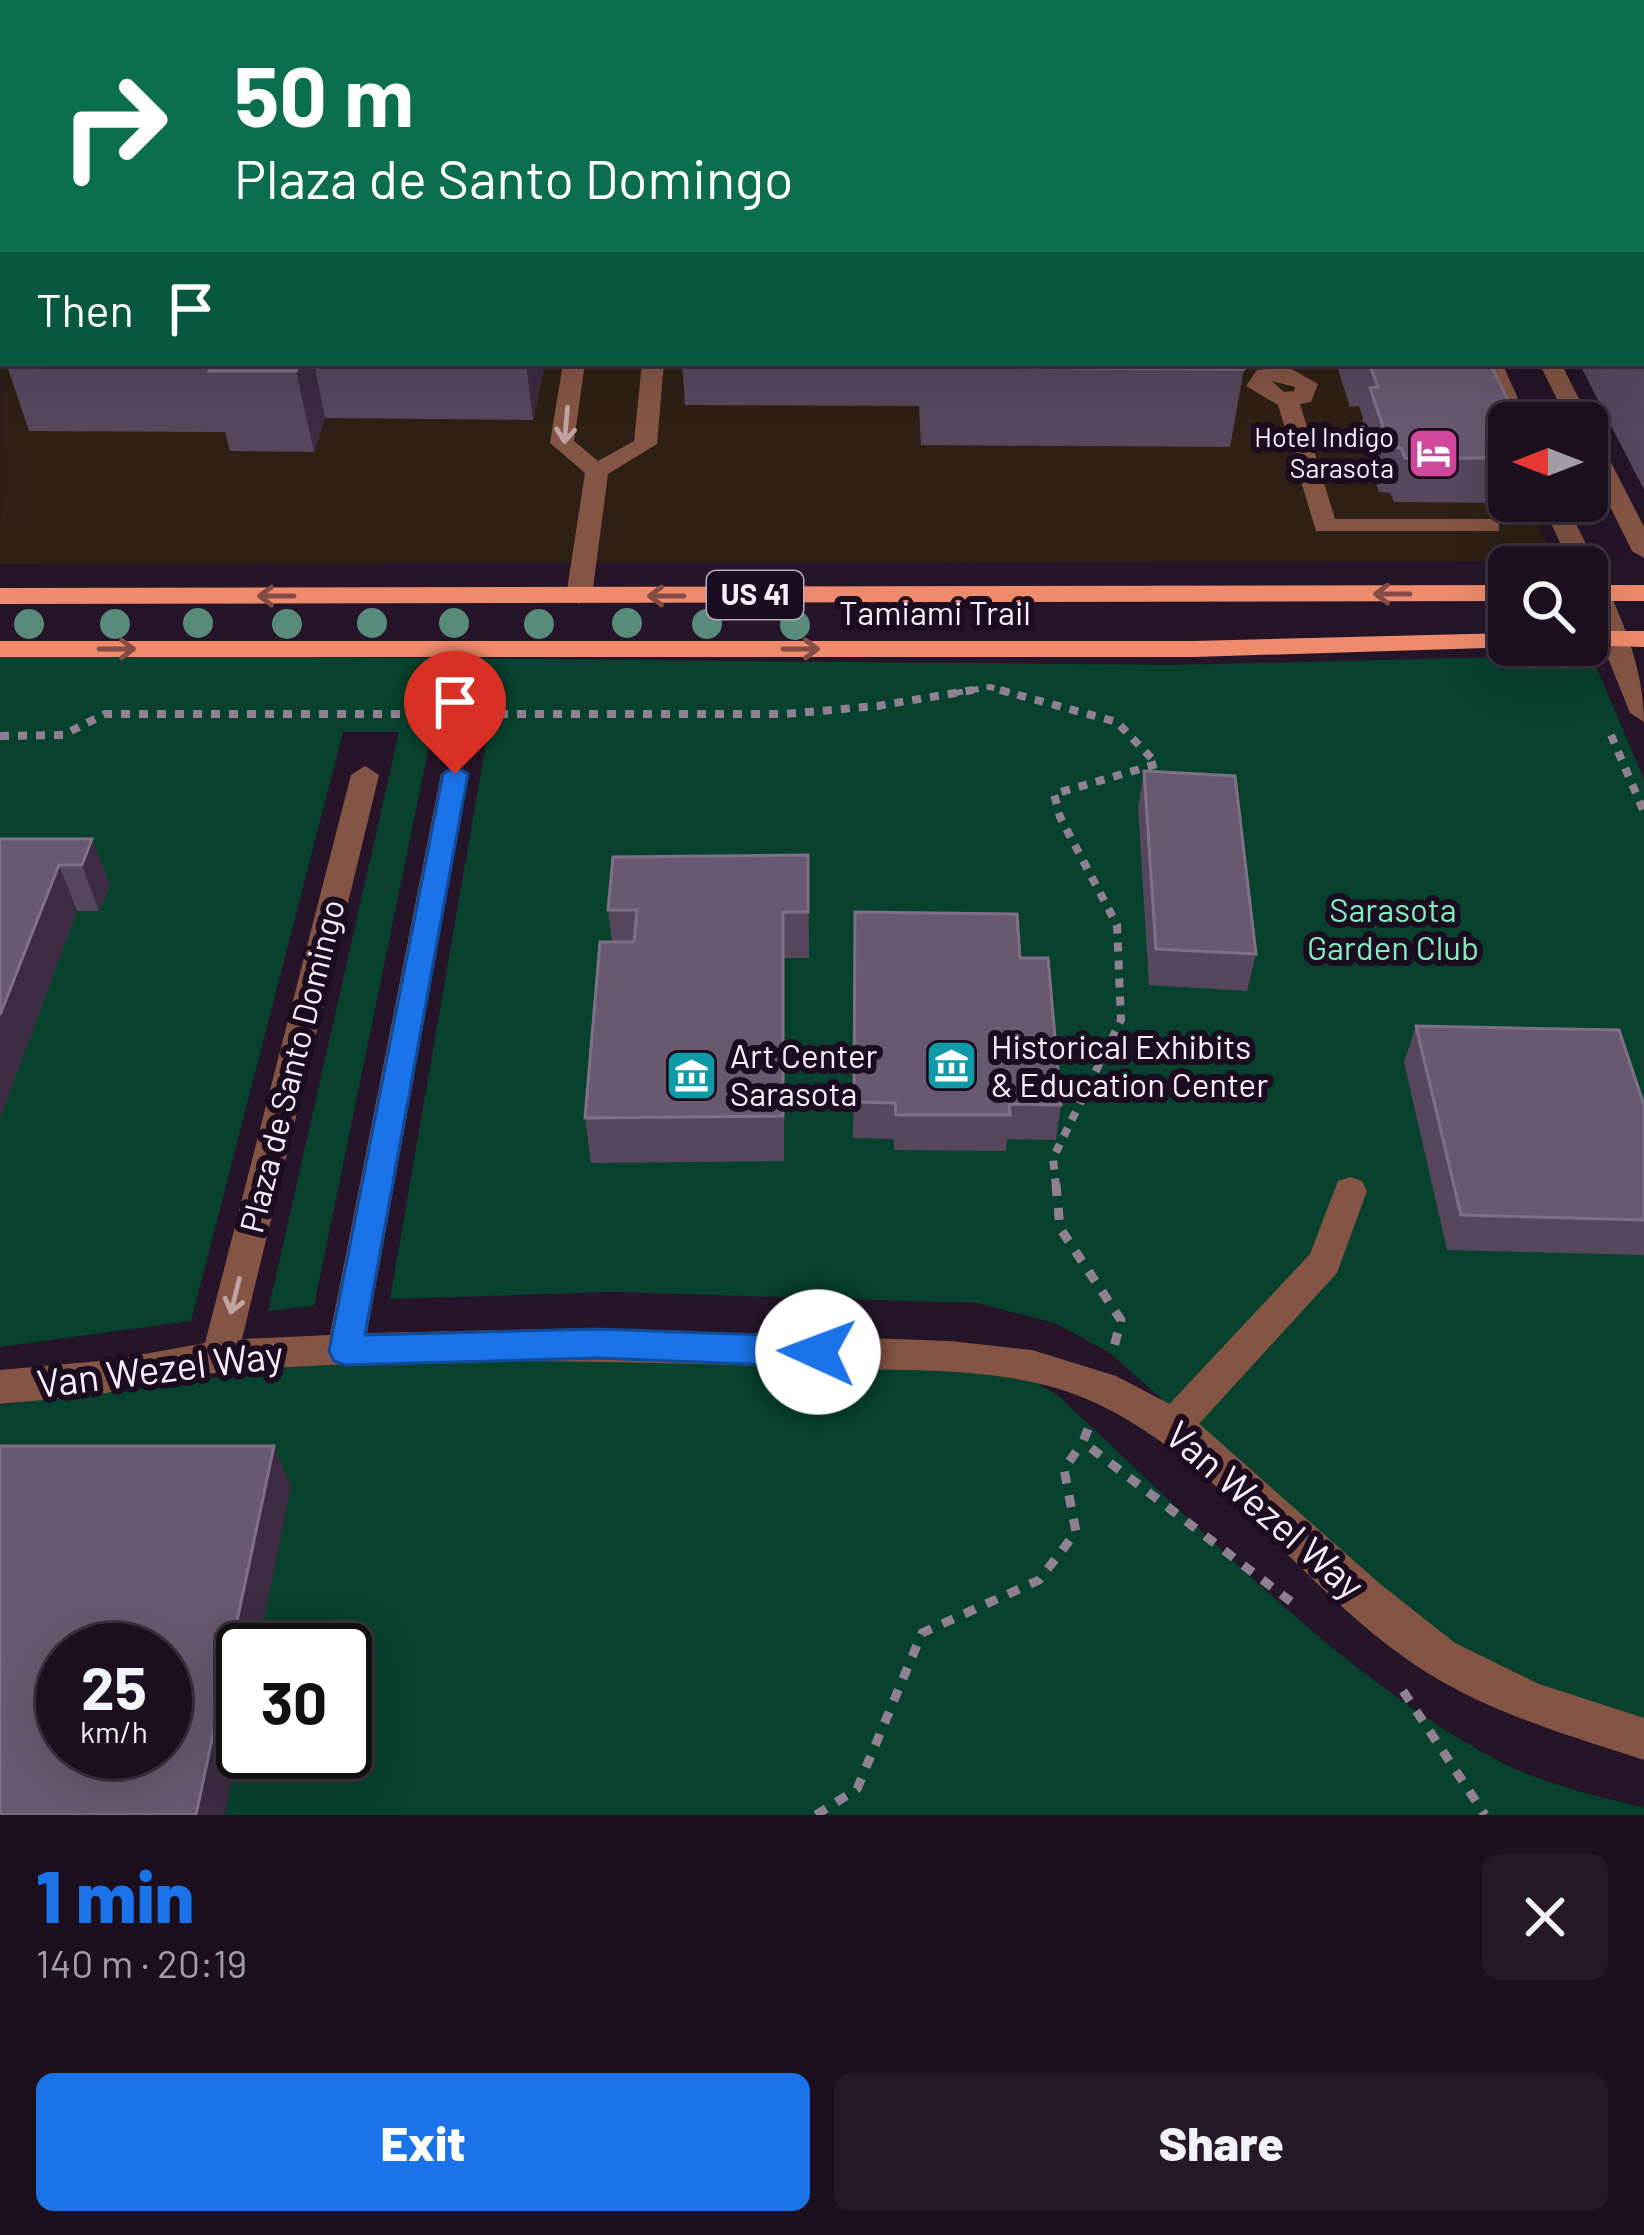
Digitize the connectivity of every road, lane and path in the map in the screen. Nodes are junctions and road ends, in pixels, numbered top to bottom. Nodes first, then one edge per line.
1 (574, 366) edge
2 (653, 366) edge
3 (1492, 366) edge
4 (1552, 366) edge
5 (1278, 368) edge
6 (1509, 402) edge
7 (1570, 402) edge
8 (597, 471) junction
9 (1608, 479) edge
10 (1490, 526) dead end
11 (1644, 551) edge
12 (1608, 589) edge
13 (1488, 593) edge
14 (1644, 593) edge
15 (0, 596) edge
16 (579, 596) junction
17 (1608, 639) edge
18 (1644, 639) edge
19 (1488, 642) edge
20 (0, 649) edge
21 (1608, 654) edge
22 (1644, 712) edge
23 (0, 736) edge
24 (455, 774) dead end
25 (364, 775) dead end
26 (1350, 1191) dead end
27 (345, 1351) junction
28 (220, 1357) junction
29 (0, 1387) edge
30 (1103, 1388) junction
31 (1174, 1425) junction
32 (1083, 1442) junction
33 (1305, 1612) dead end
34 (1398, 1683) dead end
35 (1644, 1739) edge
36 (816, 1815) edge
37 (1485, 1815) edge

1 -> 8 street
2 - 8 street
3 - 6 street
4 - 7 street
5 - 10 street
8 - 16 street
9 - 11 street
12 - 14 main road
13 -> 16 main road, Tamiami Trail / US 41
16 -> 15 main road, Tamiami Trail / US 41
17 - 18 main road
20 -> 19 main road, Tamiami Trail / US 41
21 - 22 street
23 - 30 path
24 - 27 street
25 -> 28 street, Plaza de Santo Domingo
26 - 31 street
27 - 28 street, Van Wezel Way
27 - 30 street, Van Wezel Way
28 - 29 street, Van Wezel Way
30 - 31 street, Van Wezel Way
30 - 32 path
31 - 35 street, Van Wezel Way
32 - 33 path
32 - 36 path
34 - 37 path

